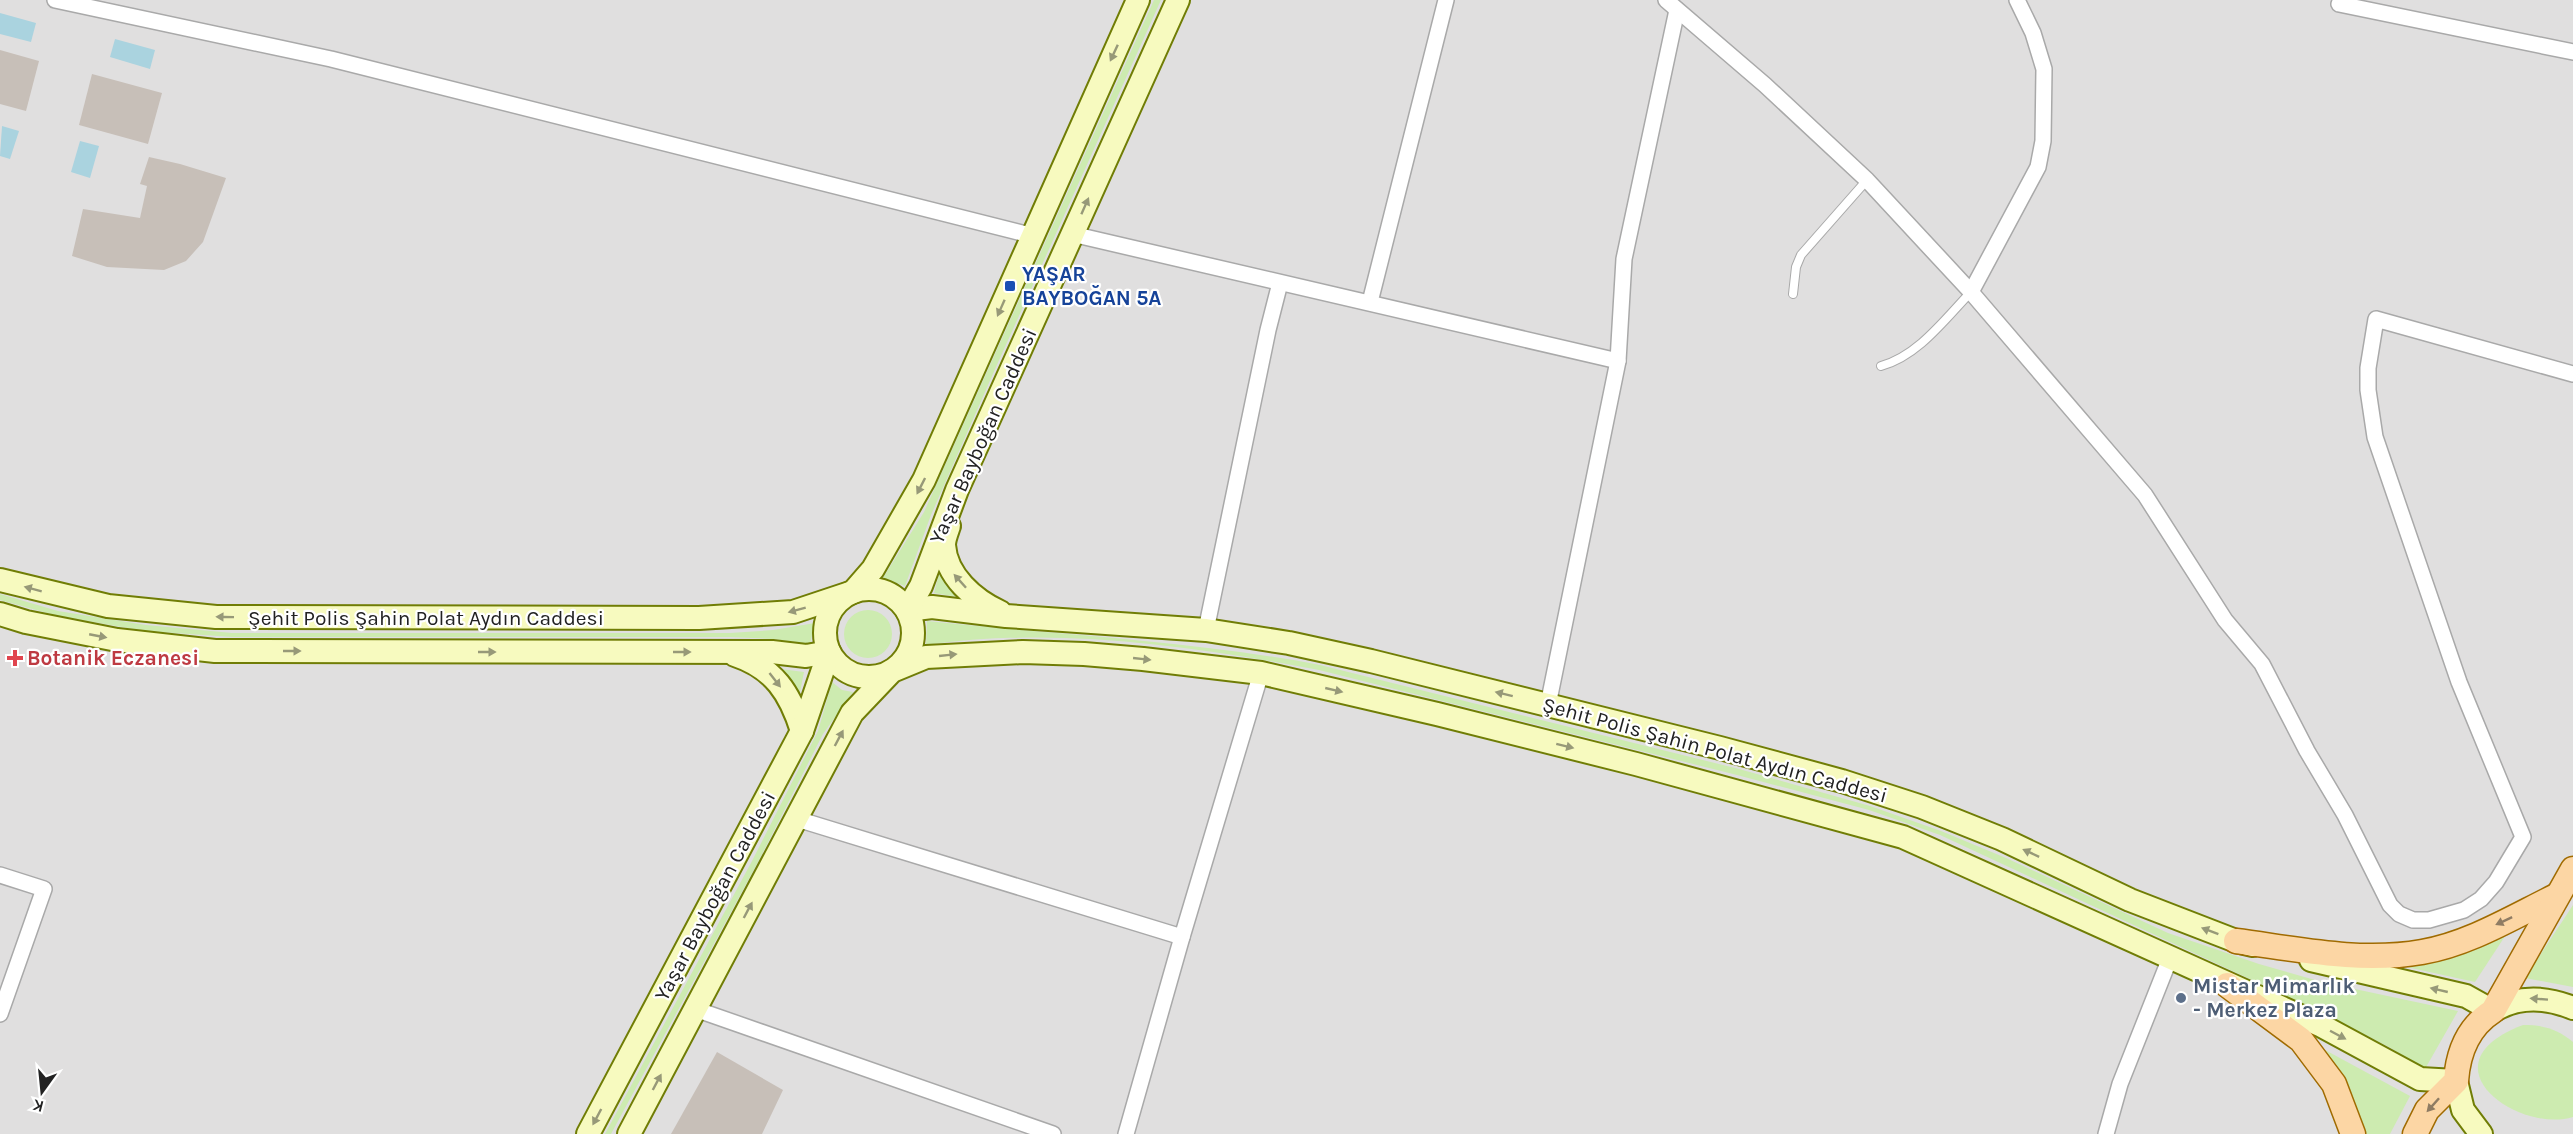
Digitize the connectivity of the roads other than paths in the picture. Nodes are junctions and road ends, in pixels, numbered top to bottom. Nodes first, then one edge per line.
1 (55, 0) edge
2 (1138, 0) edge
3 (1178, 0) edge
4 (1446, 0) edge
5 (2017, 0) edge
6 (2341, 0) edge
7 (1671, 5) edge
8 (2573, 52) edge
9 (1867, 180) junction
10 (1072, 234) junction
11 (1034, 236) junction
12 (1280, 283) junction
13 (1971, 292) junction
14 (1793, 294) dead end
15 (1370, 302) junction
16 (1618, 361) junction
17 (1881, 366) dead end
18 (2573, 374) edge
19 (957, 490) junction
20 (0, 580) edge
21 (853, 592) junction
22 (907, 610) junction
23 (0, 614) edge
24 (1006, 616) junction
25 (1206, 630) junction
26 (725, 651) junction
27 (829, 652) junction
28 (892, 671) junction
29 (1261, 673) junction
30 (1548, 705) junction
31 (802, 731) junction
32 (797, 819) junction
33 (2573, 869) edge
34 (0, 875) edge
35 (2556, 896) junction
36 (1182, 937) junction
37 (2236, 941) junction
38 (2170, 958) junction
39 (2227, 985) junction
40 (2573, 1008) edge
41 (695, 1009) junction
42 (2493, 1011) junction
43 (0, 1014) edge
44 (2457, 1081) junction
45 (588, 1134) edge
46 (629, 1134) edge
47 (1053, 1134) edge
48 (1126, 1134) edge
49 (2106, 1134) edge
50 (2354, 1134) edge
51 (2415, 1134) edge
52 (2481, 1134) edge

1 - 11 street
2 -> 11 main road, Yaşar Bayboğan Caddesi
10 -> 3 main road, Yaşar Bayboğan Caddesi
4 - 15 street
5 - 13 street
6 - 8 street
7 - 9 street
7 - 16 street
9 - 13 street
9 - 14 lane
10 - 12 street
10 - 19 main road, Yaşar Bayboğan Caddesi
11 -> 21 main road, Yaşar Bayboğan Caddesi
12 - 15 street
12 - 25 street
13 - 17 lane
13 - 18 street
15 - 16 street
16 - 30 street
19 - 22 main road, Yaşar Bayboğan Caddesi
24 -> 19 main road
21 -> 20 main road, Şehit Polis Şahin Polat Aydın Caddesi
21 - 22 main road
21 - 27 main road
22 - 24 main road, Şehit Polis Şahin Polat Aydın Caddesi
22 - 28 main road
23 -> 26 main road, Şehit Polis Şahin Polat Aydın Caddesi
24 - 25 main road, Şehit Polis Şahin Polat Aydın Caddesi
30 -> 25 main road, Şehit Polis Şahin Polat Aydın Caddesi
26 - 27 main road, Şehit Polis Şahin Polat Aydın Caddesi
26 -> 31 main road
27 - 28 main road
27 - 31 main road, Yaşar Bayboğan Caddesi
28 -> 29 main road, Şehit Polis Şahin Polat Aydın Caddesi
32 -> 28 main road, Yaşar Bayboğan Caddesi
29 - 36 street
29 -> 38 main road, Şehit Polis Şahin Polat Aydın Caddesi
37 -> 30 main road, Şehit Polis Şahin Polat Aydın Caddesi
31 -> 45 main road, Yaşar Bayboğan Caddesi
32 - 36 street
41 -> 32 main road, Yaşar Bayboğan Caddesi
33 - 35 main road
34 - 43 street
35 -> 37 main road
35 - 42 main road
36 - 48 street
42 -> 37 main road, Şehit Polis Şahin Polat Aydın Caddesi
38 - 39 main road, Şehit Polis Şahin Polat Aydın Caddesi
38 - 49 street
39 -> 44 main road, Şehit Polis Şahin Polat Aydın Caddesi
39 - 50 main road
40 -> 42 main road
46 -> 41 main road, Yaşar Bayboğan Caddesi
41 - 47 street
42 - 44 main road
44 -> 51 main road
44 - 52 main road

